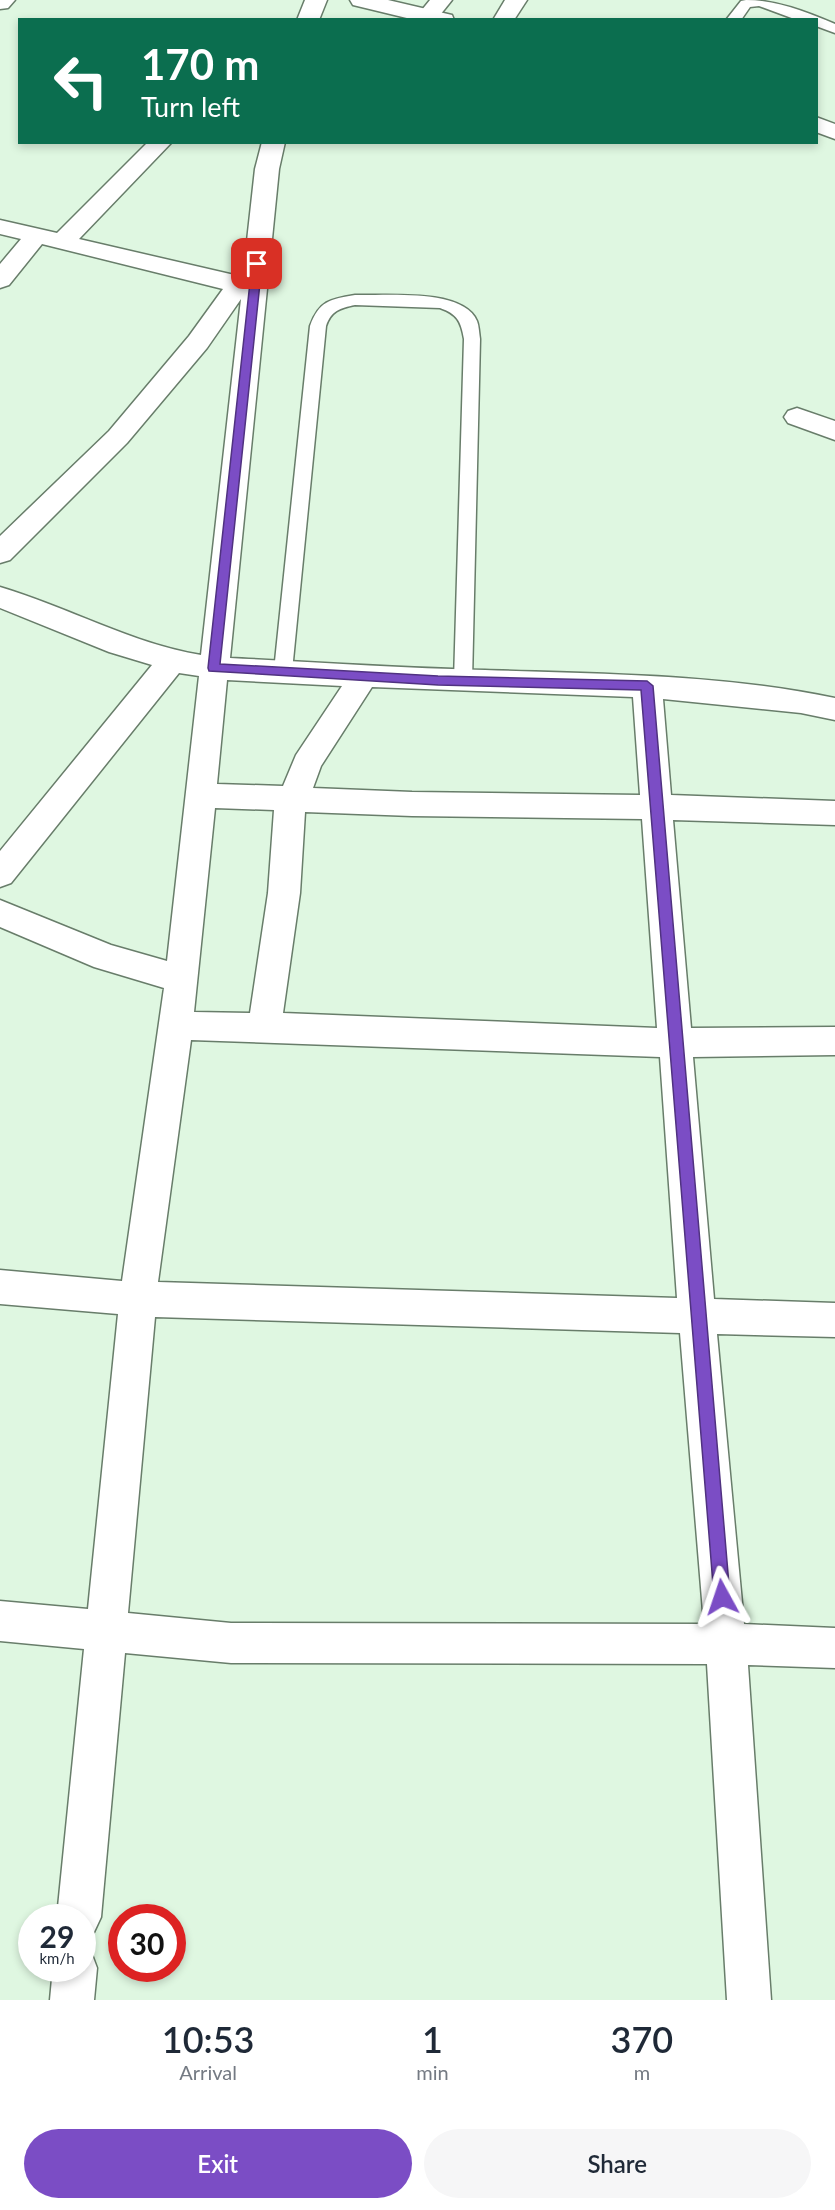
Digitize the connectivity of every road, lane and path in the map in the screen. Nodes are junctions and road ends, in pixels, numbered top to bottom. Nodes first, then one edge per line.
1 (4, 0) edge
2 (316, 0) edge
3 (361, 0) edge
4 (516, 0) edge
5 (0, 3) edge
6 (438, 12) edge
7 (309, 18) edge
8 (504, 18) edge
9 (735, 18) edge
10 (805, 18) edge
11 (818, 22) edge
12 (835, 29) edge
13 (818, 125) edge
14 (835, 132) edge
15 (159, 144) edge
16 (274, 144) edge
17 (0, 227) edge
18 (37, 235) junction
19 (63, 241) junction
20 (0, 280) edge
21 (246, 286) junction
22 (797, 417) dead end
23 (835, 431) edge
24 (0, 553) edge
25 (0, 597) edge
26 (172, 661) junction
27 (214, 668) junction
28 (283, 671) junction
29 (364, 676) junction
30 (463, 681) junction
31 (647, 686) junction
32 (835, 709) edge
33 (200, 795) junction
34 (293, 799) junction
35 (657, 807) junction
36 (835, 813) edge
37 (0, 874) edge
38 (0, 913) edge
39 (181, 979) junction
40 (176, 1026) junction
41 (264, 1027) junction
42 (835, 1041) edge
43 (677, 1043) junction
44 (0, 1287) edge
45 (138, 1299) junction
46 (697, 1317) junction
47 (835, 1320) edge
48 (0, 1621) edge
49 (106, 1632) junction
50 (726, 1644) junction
51 (835, 1648) edge
52 (81, 1904) edge
53 (74, 1982) edge
54 (72, 2000) edge
55 (749, 2000) edge

1 - 5 street
2 - 7 street
3 - 6 street
4 - 8 street
9 - 10 lane
11 - 12 lane
13 - 14 street
15 - 19 street
16 - 21 street
17 - 18 street
18 - 19 street
18 - 20 street
19 - 21 street
21 - 24 street
21 - 27 street
22 - 23 street
25 - 26 street
26 - 27 street
26 - 37 street
27 - 28 street
27 - 33 street
28 - 29 street
28 - 30 lane
29 - 30 street
29 - 34 street
30 - 31 street
31 - 32 street
31 - 35 street
33 - 34 street
33 - 39 street
34 - 35 street
34 - 41 street
35 - 36 street
35 - 43 street
38 - 39 street
39 - 40 street
40 - 41 street
40 - 45 street
41 - 43 street
42 - 43 street
43 - 46 street
44 - 45 street
45 - 46 street
45 - 49 street
46 - 47 street
46 - 50 street
48 - 49 street
49 - 50 street
49 - 52 street
50 - 51 street
50 - 55 street
53 - 54 street

